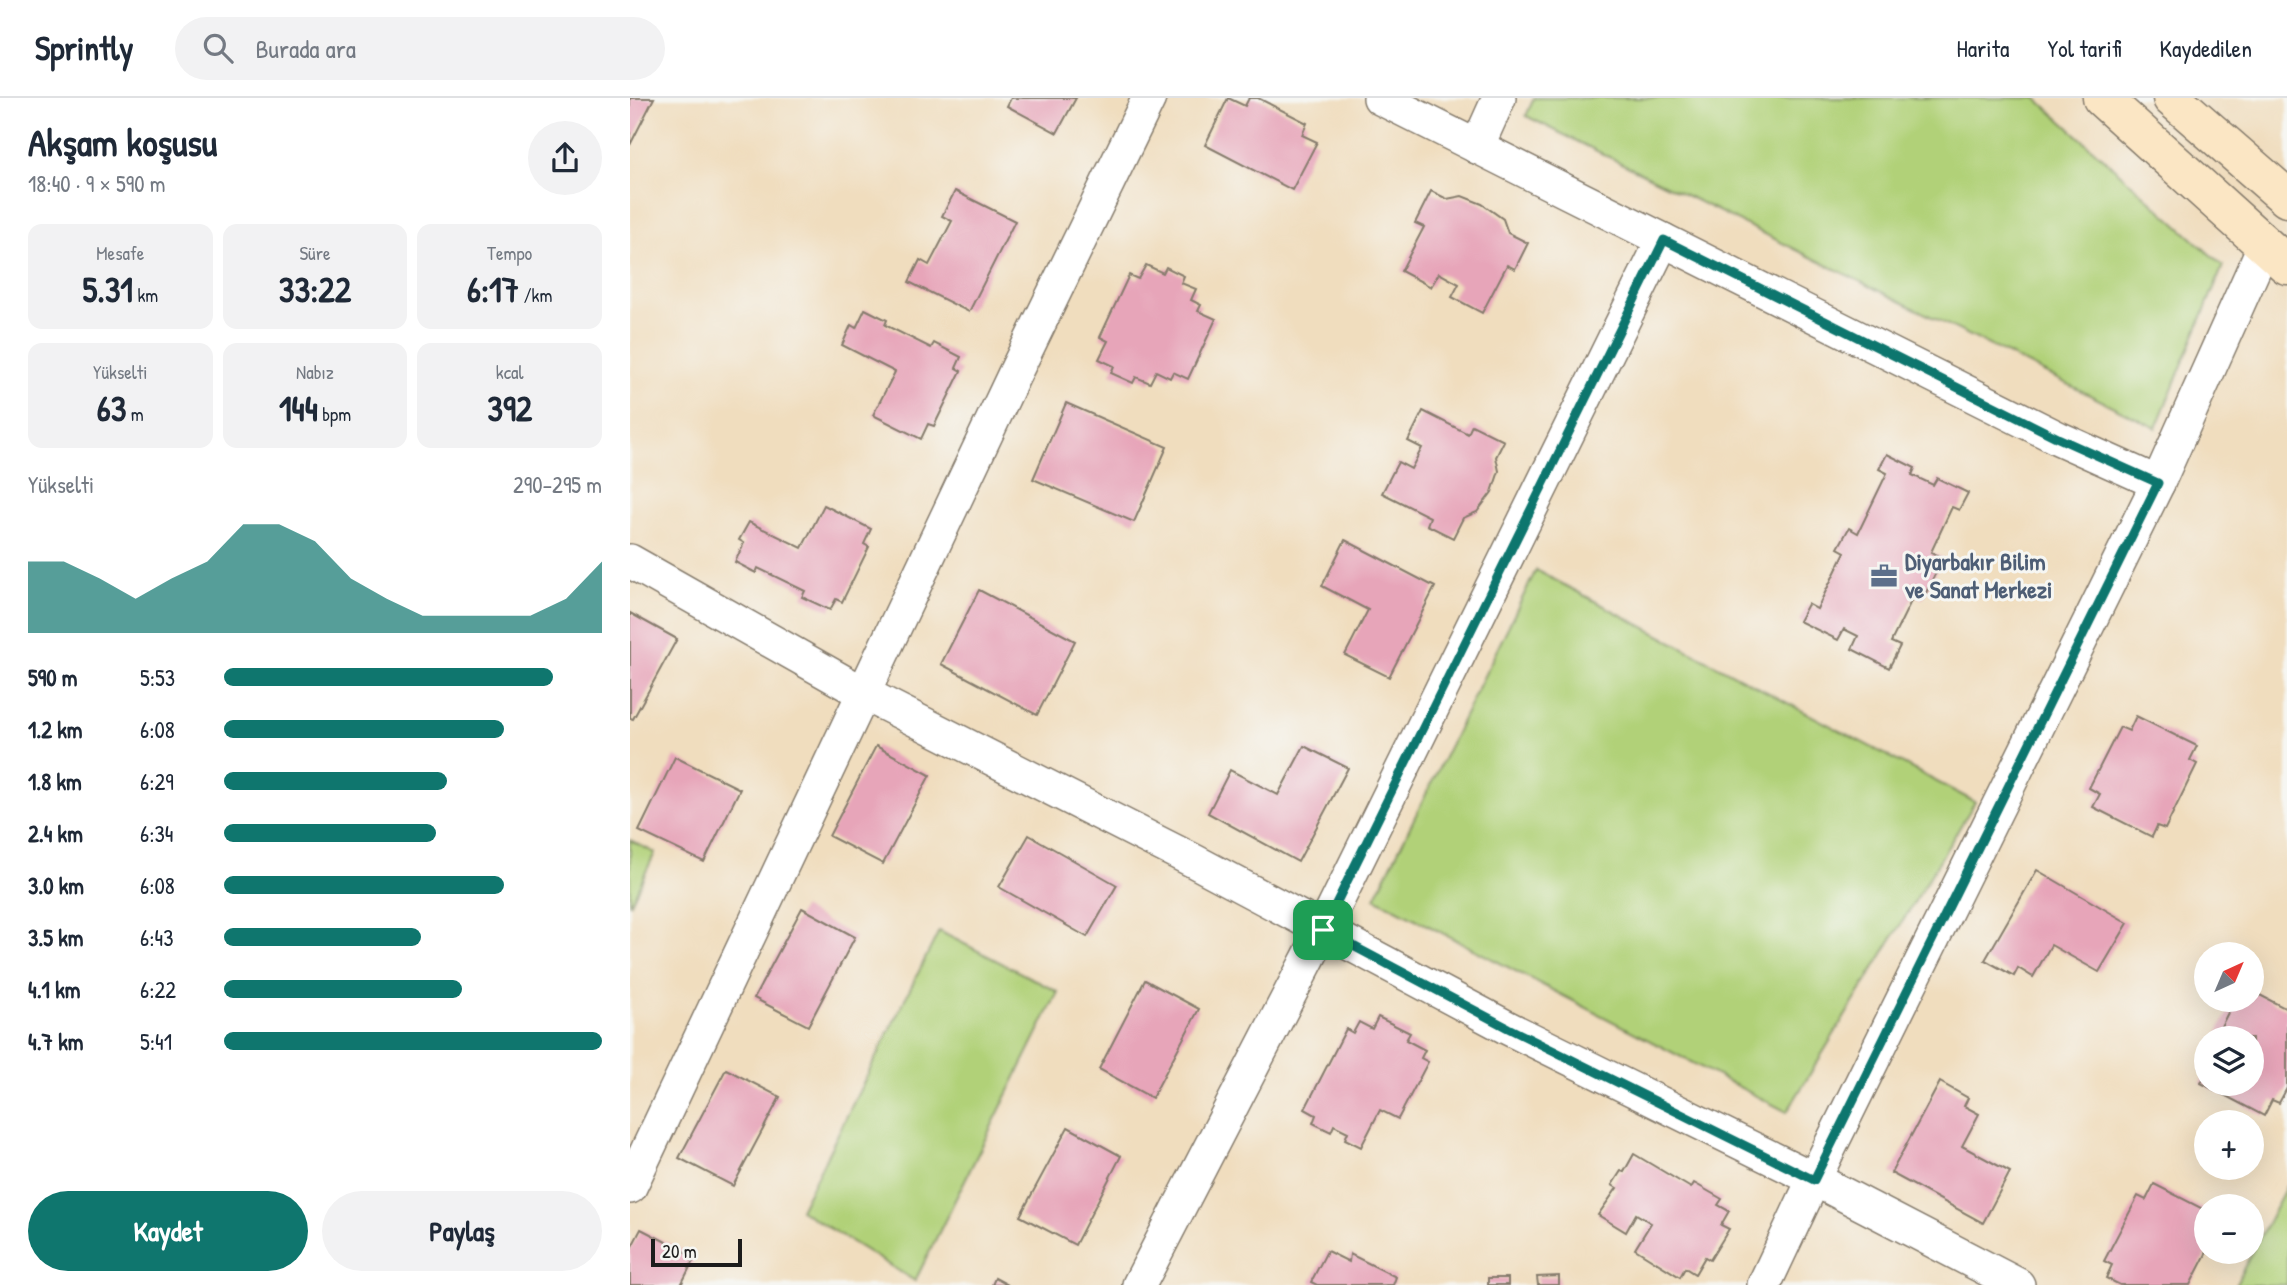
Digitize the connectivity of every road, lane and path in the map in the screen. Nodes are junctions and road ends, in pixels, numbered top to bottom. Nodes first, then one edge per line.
1 (1149, 98) edge
2 (1380, 98) edge
3 (1499, 98) edge
4 (2102, 98) edge
5 (2172, 98) edge
6 (1477, 147) junction
7 (2286, 194) edge
8 (1664, 240) junction
9 (2276, 254) edge
10 (2158, 483) junction
11 (630, 561) edge
12 (863, 693) junction
13 (1323, 930) junction
14 (1814, 1180) junction
15 (630, 1187) edge
16 (1139, 1285) edge
17 (1764, 1285) edge
18 (2018, 1285) edge

1 - 12 street
2 - 6 street
3 - 6 street
4 - 9 main road
5 - 7 main road
6 - 8 street
8 - 10 street
8 - 13 street
9 - 10 street
10 - 14 street
11 - 12 street
12 - 13 street
12 - 15 street
13 - 14 street
13 - 16 street
14 - 17 street
14 - 18 street

